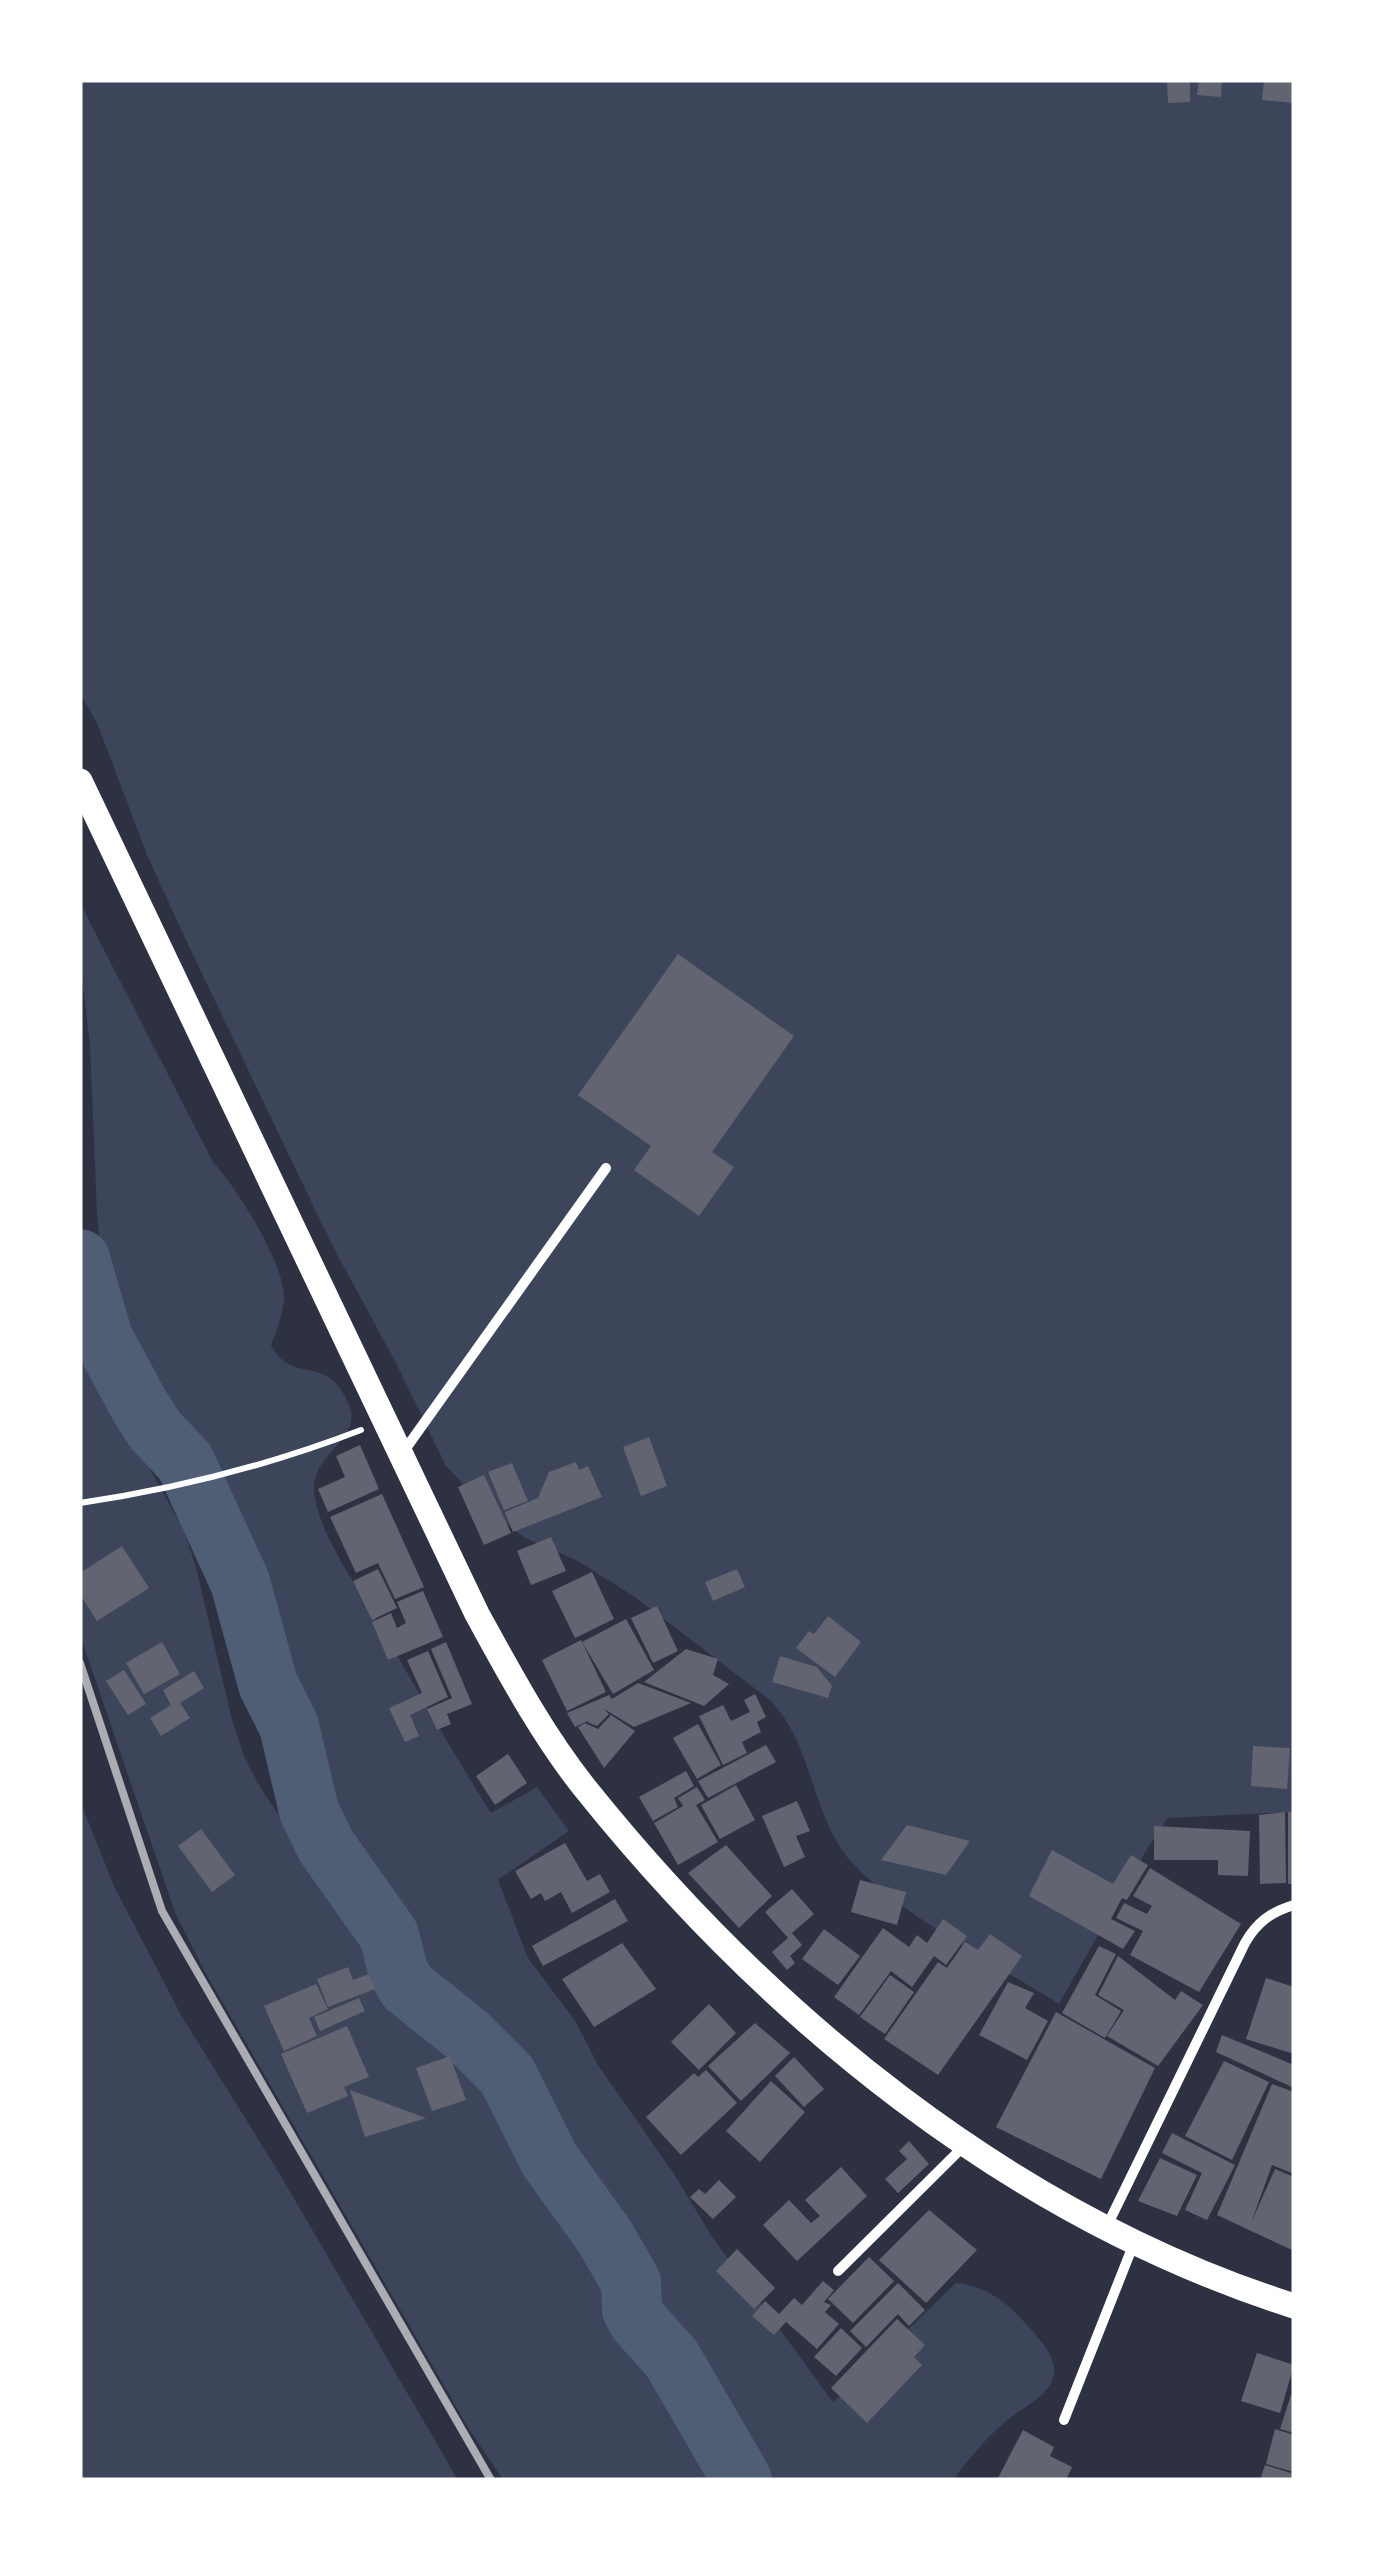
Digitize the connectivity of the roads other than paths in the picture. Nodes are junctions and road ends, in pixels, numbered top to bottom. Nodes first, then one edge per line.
1 (80, 782) edge
2 (606, 1168) dead end
3 (400, 1456) junction
4 (1294, 1906) edge
5 (966, 2144) junction
6 (1106, 2229) junction
7 (1134, 2242) junction
8 (838, 2271) dead end
9 (1294, 2306) edge
10 (1064, 2420) dead end

1 - 3 main road
2 - 3 street
3 - 5 main road
4 - 6 street
5 - 6 main road
5 - 8 street
6 - 7 main road
7 - 9 main road
7 - 10 street

